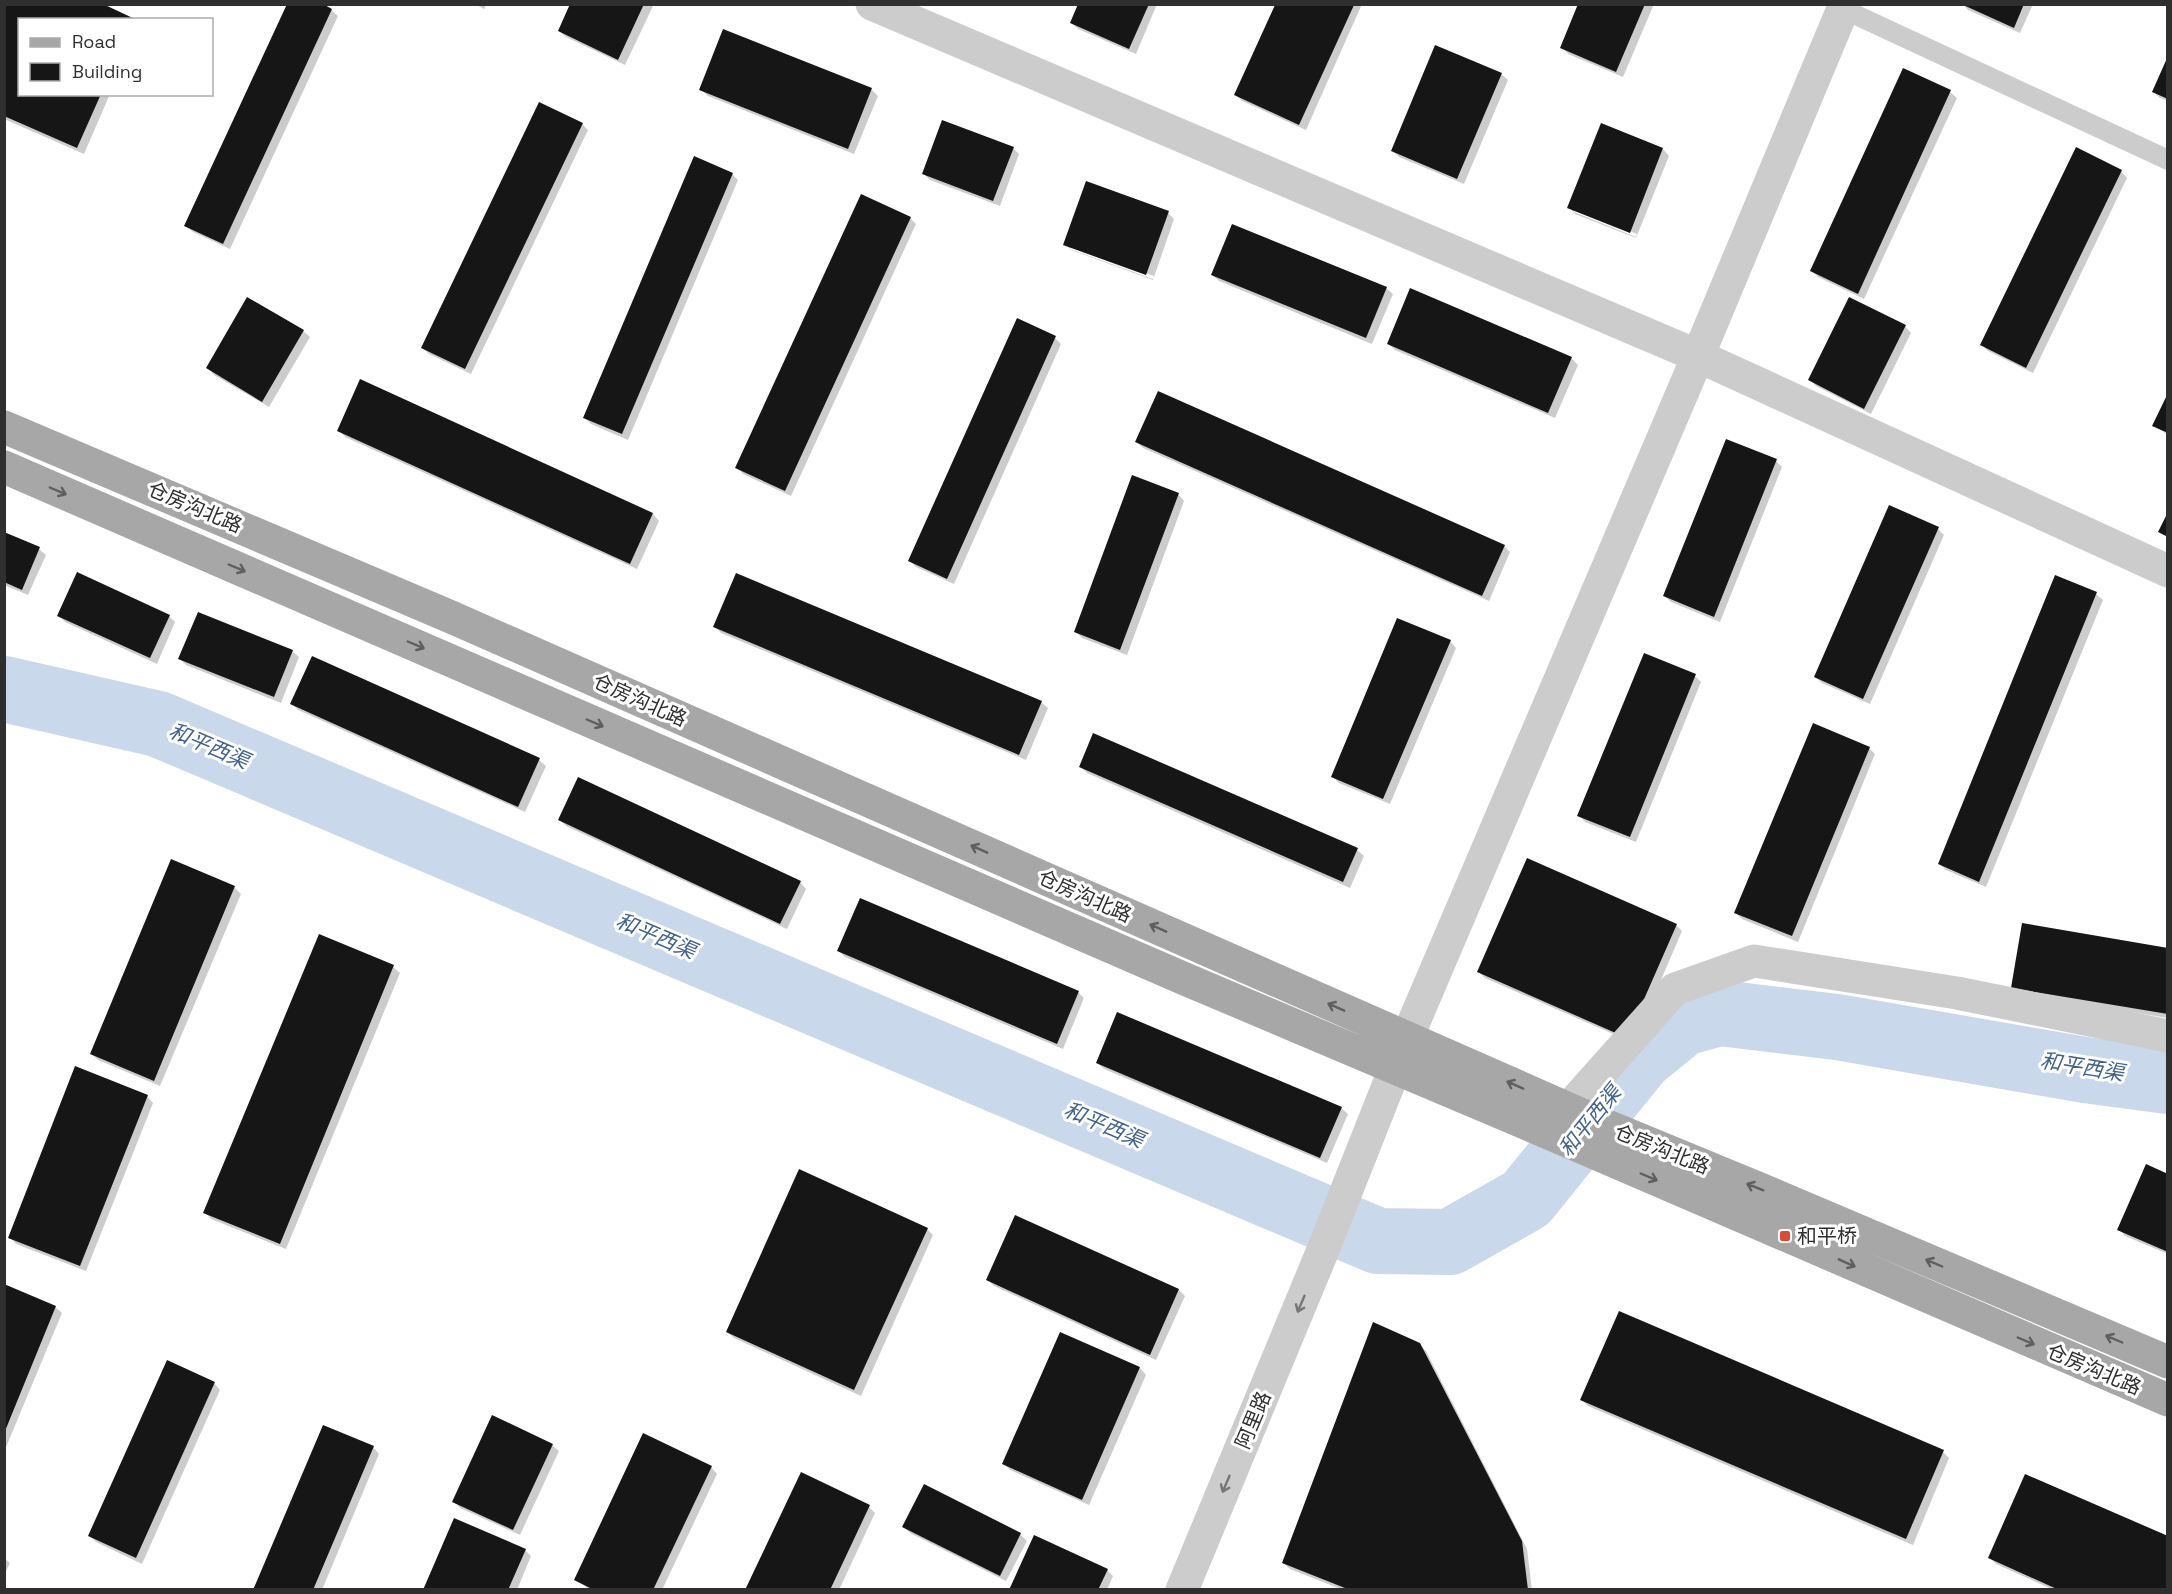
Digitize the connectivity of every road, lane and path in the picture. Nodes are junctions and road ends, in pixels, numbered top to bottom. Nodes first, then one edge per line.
1 (872, 4) edge
2 (1844, 7) edge
3 (2168, 160) edge
4 (1698, 356) junction
5 (4, 427) edge
6 (4, 467) edge
7 (2168, 571) edge
8 (2168, 1036) edge
9 (1401, 1053) junction
10 (1564, 1118) junction
11 (1603, 1141) junction
12 (2168, 1362) edge
13 (2168, 1400) edge
14 (1182, 1590) edge

1 - 4 street
2 - 3 lane
2 - 4 street, 阿里路
4 - 7 street
4 - 9 street, 阿里路
9 -> 5 main road, 仓房沟北路
6 -> 9 main road, 仓房沟北路
8 - 10 street
9 - 10 main road, 仓房沟北路
9 -> 14 street, 阿里路
10 - 11 main road, 仓房沟北路
12 -> 11 main road, 仓房沟北路
11 -> 13 main road, 仓房沟北路

